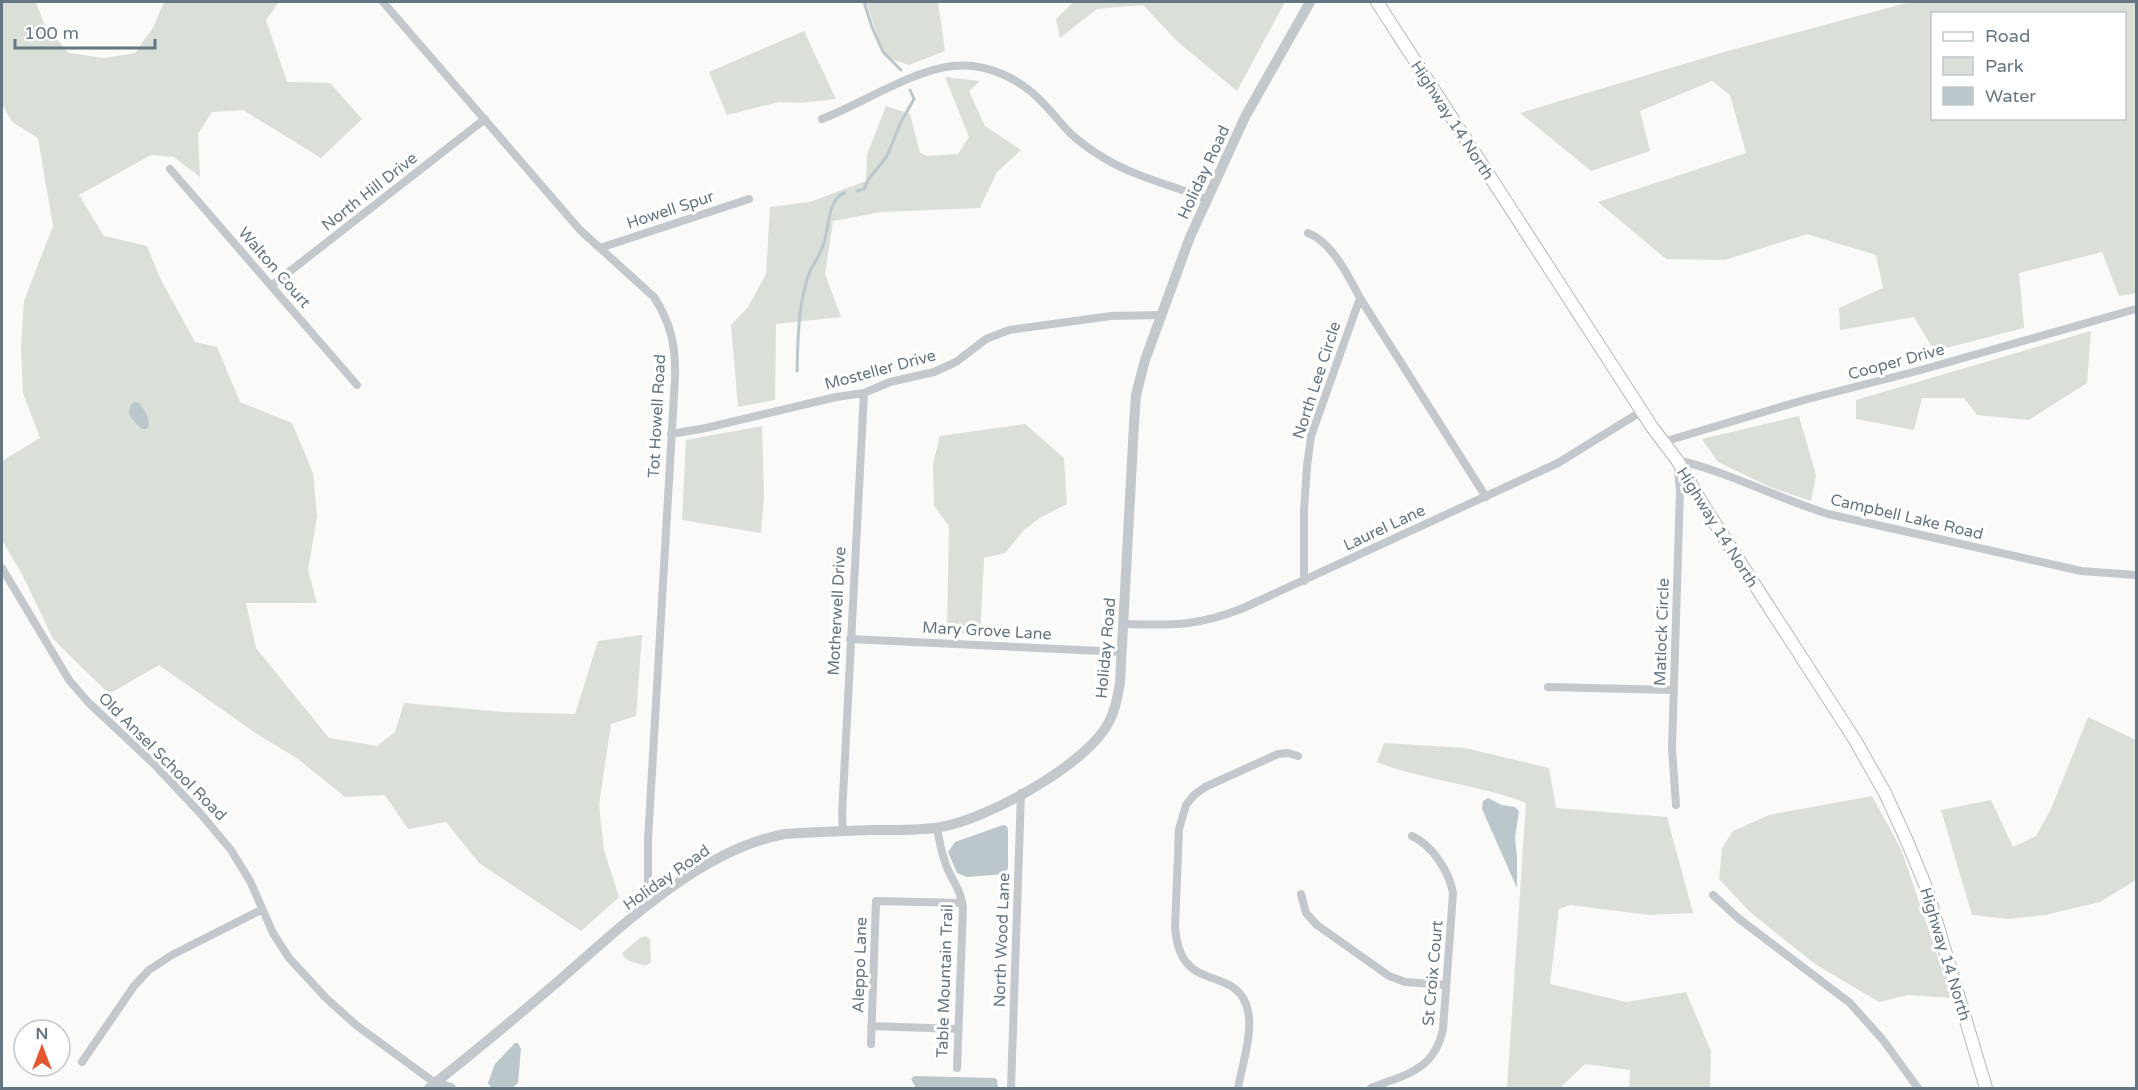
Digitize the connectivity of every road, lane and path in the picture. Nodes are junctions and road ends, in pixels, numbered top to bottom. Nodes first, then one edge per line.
1 (383, 2) edge
2 (1310, 2) edge
3 (1377, 2) edge
4 (485, 119) junction
5 (822, 119) dead end
6 (170, 169) dead end
7 (749, 199) dead end
8 (1206, 200) junction
9 (1308, 233) dead end
10 (600, 248) junction
11 (271, 286) junction
12 (1360, 298) junction
13 (2136, 309) edge
14 (1161, 315) junction
15 (357, 385) dead end
16 (864, 393) junction
17 (1642, 411) junction
18 (671, 434) junction
19 (1663, 442) junction
20 (1677, 460) junction
21 (1486, 496) junction
22 (2, 568) edge
23 (2136, 574) edge
24 (1304, 581) junction
25 (1124, 624) junction
26 (850, 639) junction
27 (1122, 652) junction
28 (1548, 687) dead end
29 (1673, 690) junction
30 (1298, 756) dead end
31 (1021, 793) junction
32 (1676, 805) dead end
33 (937, 827) junction
34 (843, 831) junction
35 (1412, 836) dead end
36 (1301, 894) dead end
37 (1713, 895) dead end
38 (962, 903) junction
39 (648, 906) junction
40 (261, 910) junction
41 (1446, 986) junction
42 (871, 1026) junction
43 (958, 1029) junction
44 (871, 1044) dead end
45 (82, 1062) dead end
46 (957, 1068) dead end
47 (432, 1086) edge
48 (451, 1089) edge
49 (1011, 1089) edge
50 (1238, 1089) edge
51 (1371, 1089) edge
52 (1918, 1089) edge
53 (1986, 1089) edge

1 - 4 street, Tot Howell Road
2 - 8 street, Holiday Road
3 - 17 main road, Highway 14 North
4 - 10 street, Tot Howell Road
4 - 11 street, North Hill Drive
5 - 8 street
6 - 11 street, Walton Court
7 - 10 street, Howell Spur
8 - 14 street, Holiday Road
9 - 12 street
10 - 18 street, Tot Howell Road
11 - 15 street, Walton Court
12 - 21 street
12 - 24 street, North Lee Circle
13 - 19 street, Cooper Drive
14 - 16 street, Mosteller Drive
14 - 25 street, Holiday Road
16 - 18 street, Mosteller Drive
16 - 26 street, Motherwell Drive
17 - 19 main road, Highway 14 North
17 - 21 street, Laurel Lane
18 - 39 street, Tot Howell Road
19 - 20 main road, Highway 14 North
20 - 23 street, Campbell Lake Road
20 - 29 street, Matlock Circle
20 - 53 main road, Highway 14 North
21 - 24 street, Laurel Lane
22 - 40 street, Old Ansel School Road
24 - 25 street, Laurel Lane
25 - 27 street, Holiday Road
26 - 27 street, Mary Grove Lane
26 - 34 street, Motherwell Drive
27 - 31 street, Holiday Road
28 - 29 street
29 - 32 street, Matlock Circle
30 - 50 street
31 - 33 street, Holiday Road
31 - 49 street, North Wood Lane
33 - 34 street, Holiday Road
33 - 38 street, Table Mountain Trail
34 - 39 street, Holiday Road
35 - 41 street, St Croix Court
36 - 41 street
37 - 52 street
38 - 42 street, Aleppo Lane
38 - 43 street, Table Mountain Trail
39 - 47 street, Holiday Road
40 - 45 street
40 - 47 street, Old Ansel School Road
41 - 51 street, St Croix Court
42 - 43 street
42 - 44 street, Aleppo Lane
43 - 46 street, Table Mountain Trail
47 - 48 street

